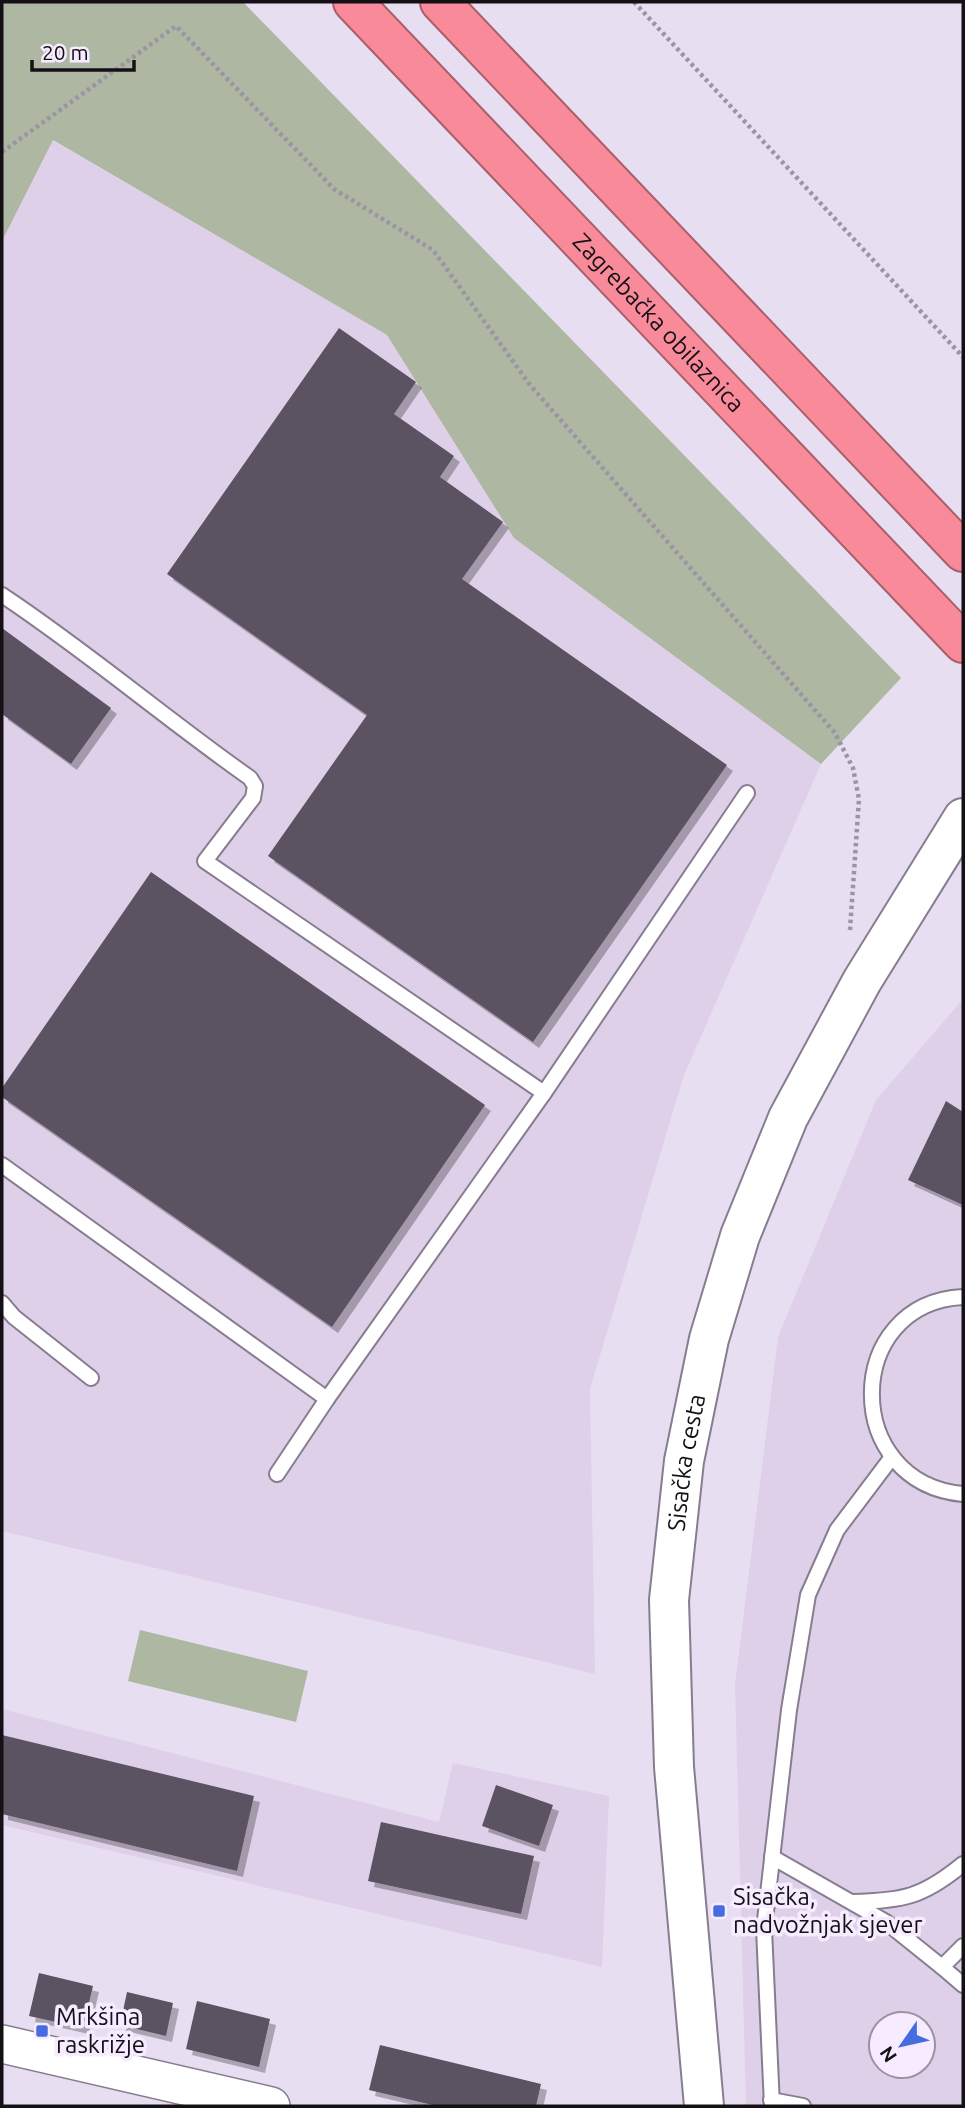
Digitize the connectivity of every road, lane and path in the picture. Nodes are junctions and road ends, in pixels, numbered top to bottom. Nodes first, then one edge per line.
1 (353, 2) edge
2 (440, 2) edge
3 (634, 2) edge
4 (2, 152) edge
5 (963, 357) edge
6 (963, 552) edge
7 (2, 596) edge
8 (963, 643) edge
9 (747, 793) dead end
10 (963, 818) edge
11 (850, 933) dead end
12 (544, 1093) junction
13 (2, 1165) edge
14 (963, 1297) edge
15 (2, 1303) edge
16 (91, 1378) dead end
17 (327, 1399) junction
18 (892, 1457) junction
19 (277, 1475) dead end
20 (963, 1494) edge
21 (772, 1857) junction
22 (963, 1864) edge
23 (851, 1902) junction
24 (963, 1945) edge
25 (942, 1967) junction
26 (963, 1985) edge
27 (2, 2045) edge
28 (771, 2103) edge
29 (271, 2106) edge
30 (704, 2106) edge
31 (803, 2106) edge

1 - 8 highway, Zagrebačka obilaznica
2 - 6 highway
3 - 5 path
4 - 11 path
7 - 12 lane
9 - 12 lane
10 - 30 main road, Sisačka cesta
12 - 17 lane
13 - 17 lane
14 - 18 lane
15 - 16 lane
17 - 19 lane
18 - 20 lane
18 - 21 lane
21 - 23 lane
21 - 28 lane
22 - 23 lane
23 - 25 lane
24 - 25 lane
25 - 26 lane
27 - 29 street
28 - 31 lane

